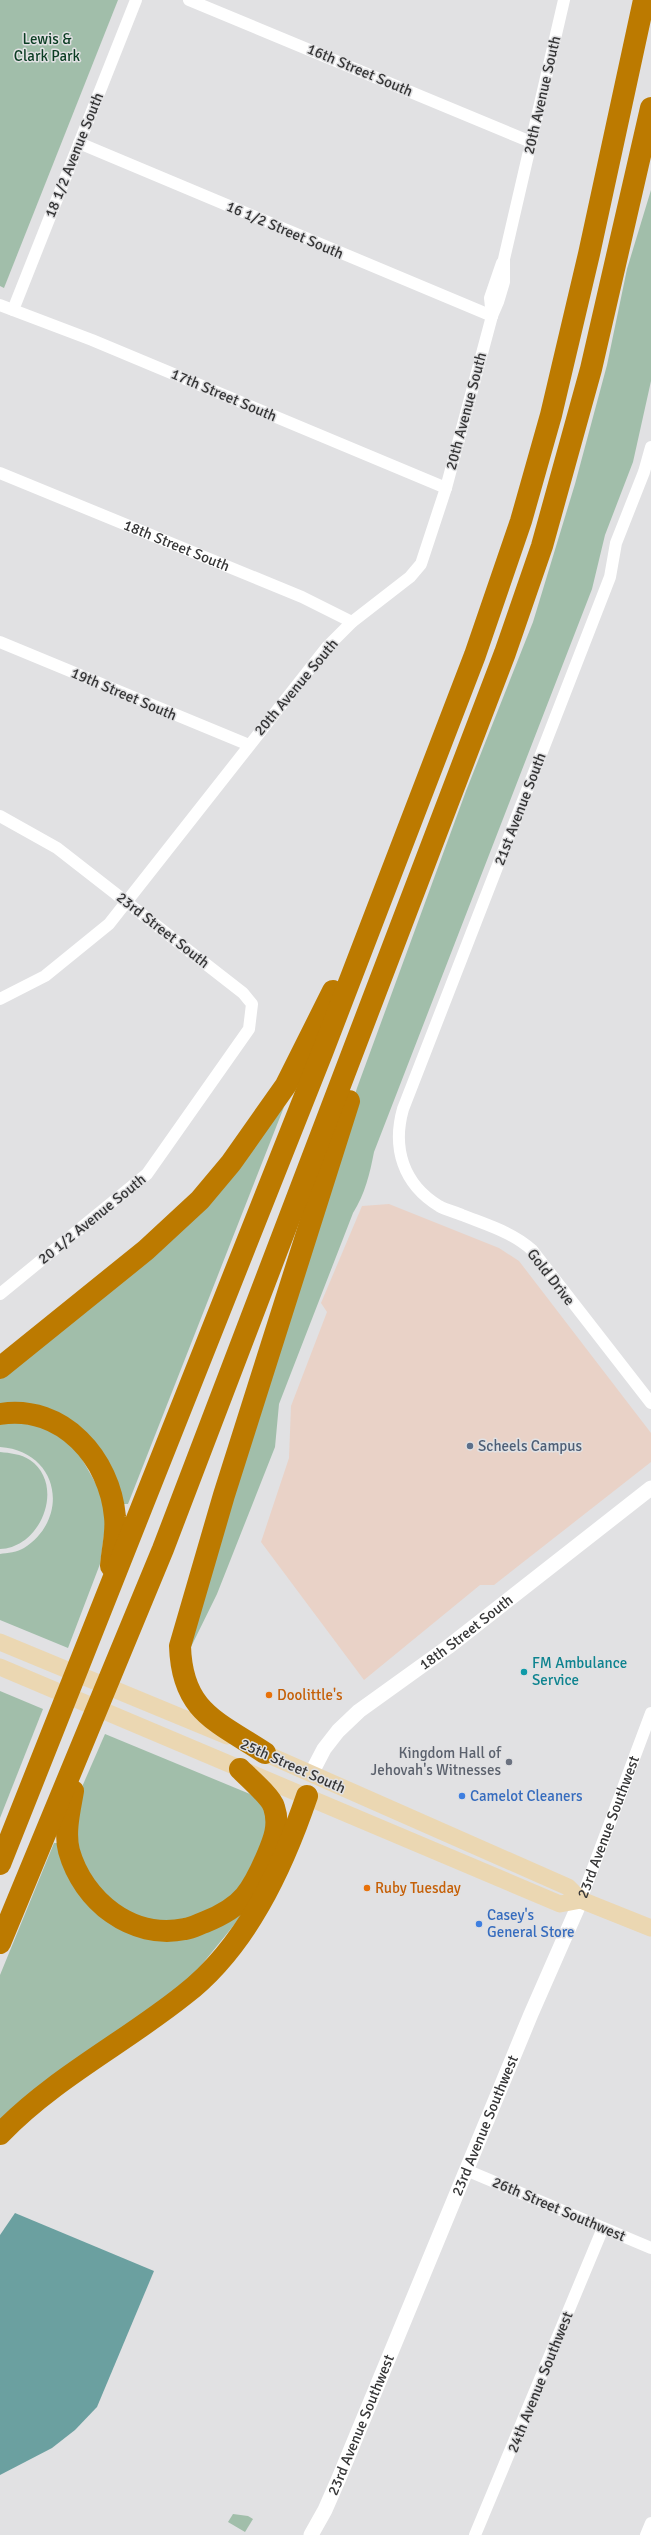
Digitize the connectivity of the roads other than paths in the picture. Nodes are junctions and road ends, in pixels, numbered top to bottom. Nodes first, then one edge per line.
1 (136, 0) edge
2 (189, 0) edge
3 (564, 0) edge
4 (644, 0) edge
5 (651, 108) edge
6 (530, 142) junction
7 (79, 143) junction
8 (0, 305) edge
9 (13, 310) junction
10 (492, 316) junction
11 (651, 447) edge
12 (0, 473) edge
13 (648, 473) edge
14 (446, 488) junction
15 (352, 622) junction
16 (0, 642) edge
17 (249, 744) junction
18 (0, 816) edge
19 (396, 862) junction
20 (127, 901) junction
21 (408, 912) junction
22 (0, 999) edge
23 (217, 1078) joint
24 (406, 1172) joint
25 (0, 1294) edge
26 (0, 1368) edge
27 (651, 1403) edge
28 (0, 1414) edge
29 (651, 1488) edge
30 (108, 1591) junction
31 (0, 1642) edge
32 (0, 1667) edge
33 (651, 1713) edge
34 (85, 1738) junction
35 (265, 1753) junction
36 (240, 1769) junction
37 (312, 1774) junction
38 (307, 1796) junction
39 (0, 1864) edge
40 (581, 1900) junction
41 (651, 1928) edge
42 (0, 1943) edge
43 (0, 2134) edge
44 (466, 2170) junction
45 (603, 2228) junction
46 (651, 2248) edge
47 (651, 2523) edge
48 (311, 2535) edge
49 (475, 2535) edge
50 (646, 2535) edge

1 - 7 street, 18 1/2 Avenue South
2 - 6 street, 16th Street South
3 - 6 street, 20th Avenue South
4 - 19 highway
5 - 21 highway
6 - 10 street, 20th Avenue South
7 - 9 street, 18 1/2 Avenue South
7 - 10 street, 16 1/2 Street South
8 - 9 street, 17th Street South
9 - 14 street, 17th Street South
10 - 14 street, 20th Avenue South
11 - 13 street, 21st Avenue South
12 - 15 street, 18th Street South
13 - 24 street, 21st Avenue South
14 - 15 street, 20th Avenue South
15 - 17 street, 20th Avenue South
16 - 17 street, 19th Street South
17 - 20 street, 20th Avenue South
18 - 20 street, 23rd Street South
19 - 26 highway
19 - 30 highway
20 - 22 street, 20th Avenue South
20 - 23 street, 23rd Street South
21 - 34 highway
21 - 35 highway
23 - 25 street, 20 1/2 Avenue South
24 - 27 street, Gold Drive
28 - 30 highway
29 - 37 street, 18th Street South
30 - 39 highway
31 - 35 main road, 25th Street South
32 - 36 main road, 25th Street South
33 - 40 street, 23rd Avenue Southwest
34 - 36 highway
34 - 42 highway
35 - 37 main road, 25th Street South
36 - 38 main road, 25th Street South
37 - 38 main road, 18th Street South
37 - 40 main road, 25th Street South
38 - 40 main road, 25th Street South
38 - 43 highway
40 - 41 main road, 25th Street South
40 - 44 street, 23rd Avenue Southwest
44 - 45 street, 26th Street Southwest
44 - 48 street, 23rd Avenue Southwest
45 - 46 street, 26th Street Southwest
45 - 49 street, 24th Avenue Southwest
47 - 50 street

